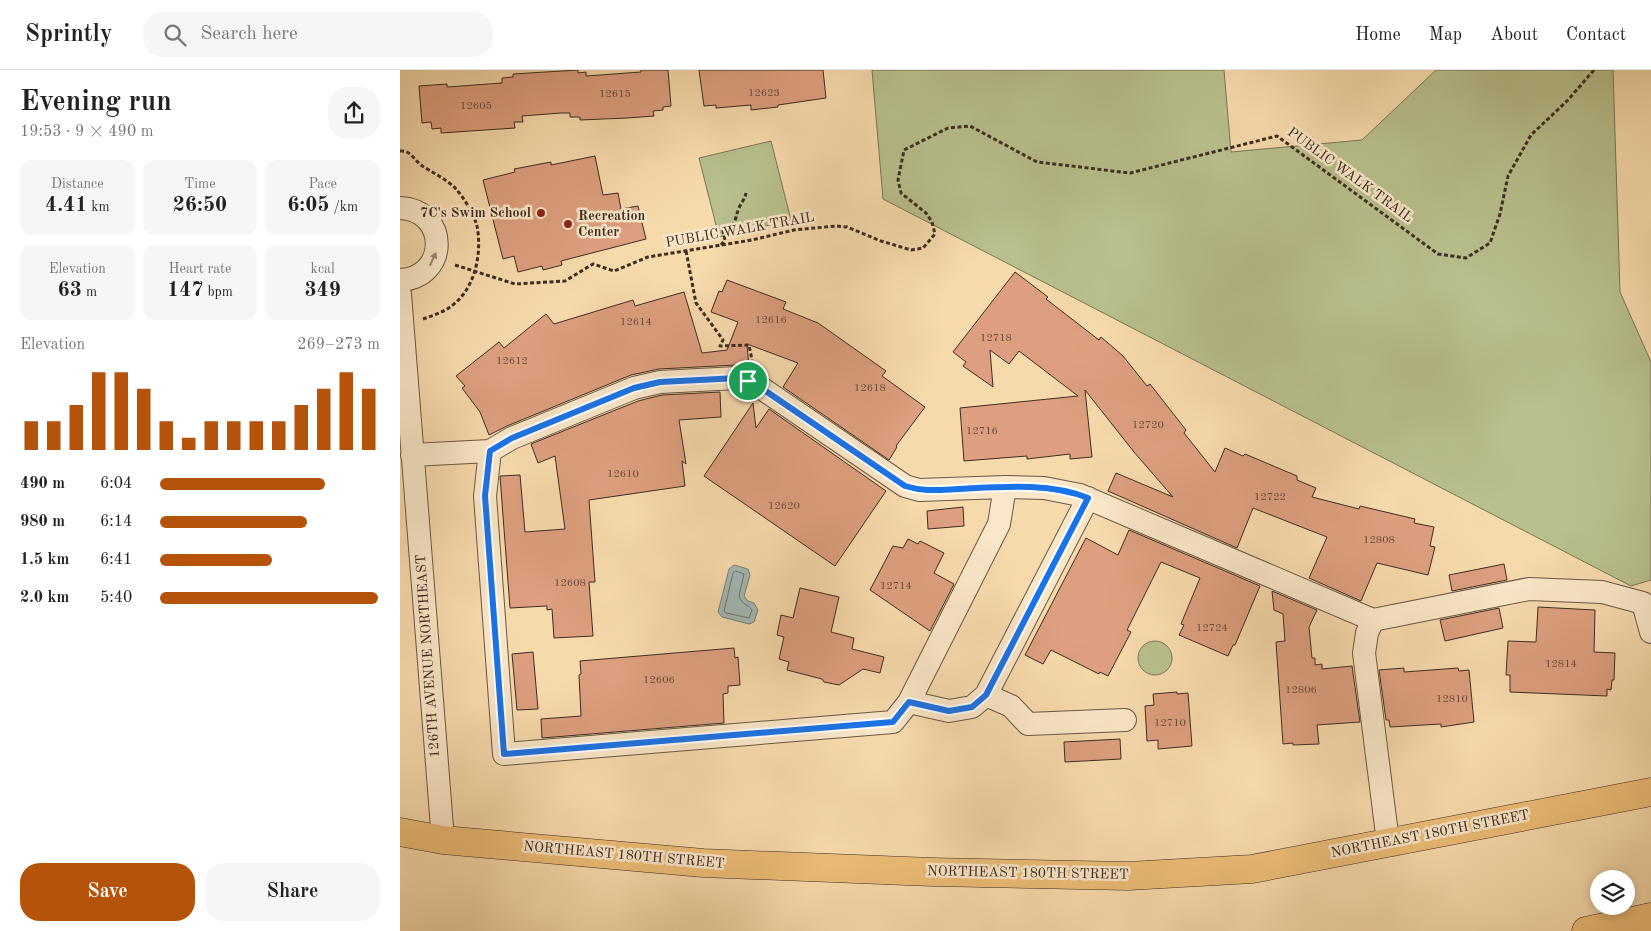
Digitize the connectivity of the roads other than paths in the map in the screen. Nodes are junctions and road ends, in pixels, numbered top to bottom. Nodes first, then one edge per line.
1 (400, 208) edge
2 (400, 280) edge
3 (400, 294) edge
4 (490, 451) junction
5 (412, 455) junction
6 (1005, 487) junction
7 (1088, 498) junction
8 (1374, 620) junction
9 (1651, 632) edge
10 (986, 695) junction
11 (909, 702) junction
12 (1125, 720) dead end
13 (1651, 792) edge
14 (400, 832) edge
15 (442, 840) junction
16 (1388, 842) junction
17 (1651, 917) edge
18 (1586, 931) edge

2 -> 1 street
3 - 5 street, 126TH AVENUE NORTHEAST
4 - 5 street
4 - 6 street
4 - 11 street
5 - 15 street, 126TH AVENUE NORTHEAST
6 - 7 street
6 - 11 street
7 - 8 street
7 - 10 street
8 - 9 street
8 - 16 street
10 - 11 street
10 - 12 street
13 - 16 main road, NORTHEAST 180TH STREET
14 - 15 main road, NORTHEAST 180TH STREET
15 - 16 main road, NORTHEAST 180TH STREET
17 - 18 main road

